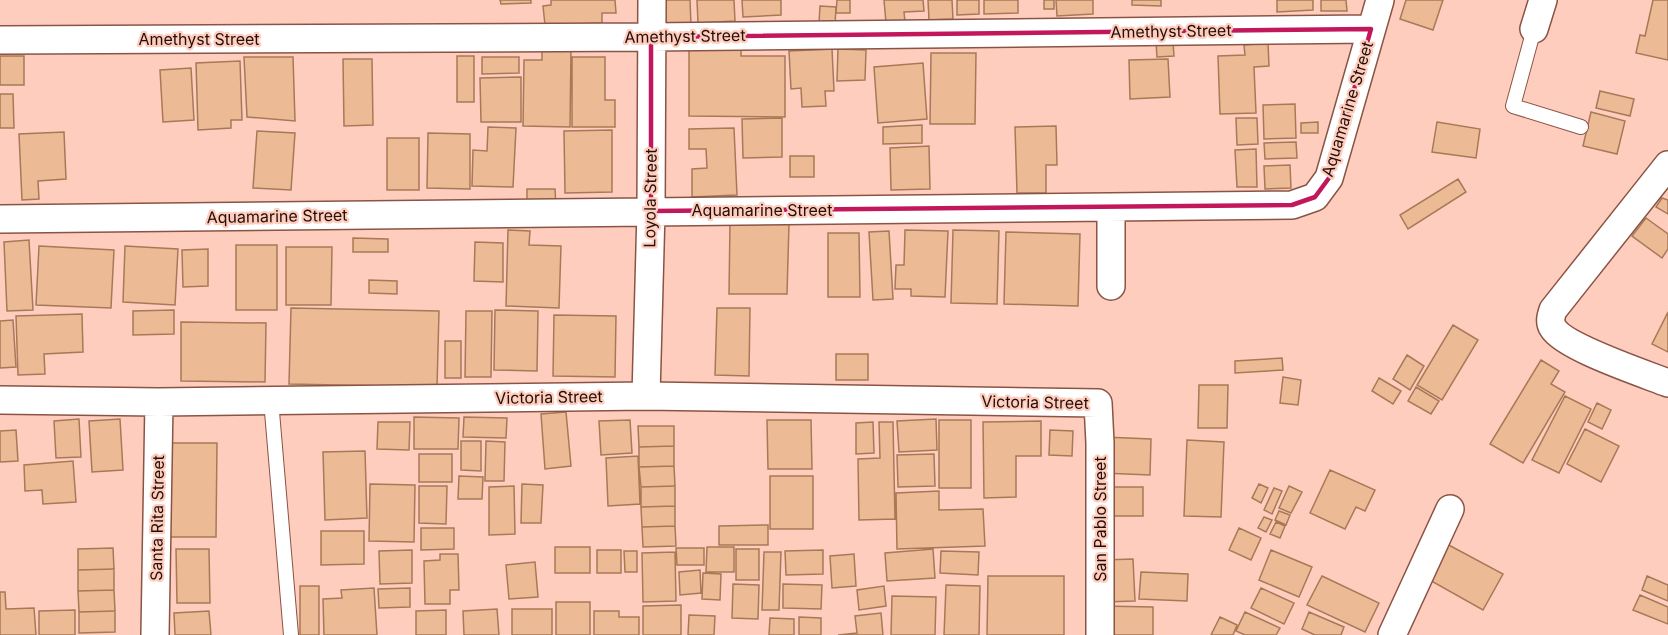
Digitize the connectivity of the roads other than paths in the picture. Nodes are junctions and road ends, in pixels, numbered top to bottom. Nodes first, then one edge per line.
1 (652, 0) edge
2 (1380, 0) edge
3 (1543, 0) edge
4 (1371, 29) junction
5 (1534, 29) joint
6 (651, 37) junction
7 (0, 40) edge
8 (1581, 127) dead end
9 (1668, 165) edge
10 (1111, 208) junction
11 (651, 211) junction
12 (0, 219) edge
13 (1111, 286) dead end
14 (1668, 383) edge
15 (646, 396) junction
16 (0, 400) edge
17 (271, 400) junction
18 (159, 402) junction
19 (1098, 403) joint
20 (1450, 509) dead end
21 (155, 635) edge
22 (291, 635) edge
23 (1100, 635) edge
24 (1392, 635) edge

1 - 6 street, Loyola Street
2 - 4 street, Aquamarine Street
3 - 5 street
4 - 6 street, Amethyst Street
4 - 10 street, Aquamarine Street
5 - 8 lane
6 - 7 street, Amethyst Street
6 - 11 street, Loyola Street
9 - 14 street
10 - 11 street, Aquamarine Street
10 - 13 street
11 - 12 street, Aquamarine Street
11 - 15 street, Loyola Street
15 - 17 street, Victoria Street
15 - 19 street, Victoria Street
16 - 18 street, Victoria Street
17 - 18 street, Victoria Street
17 - 22 lane
18 - 21 street, Santa Rita Street
19 - 23 street, San Pablo Street
20 - 24 street

